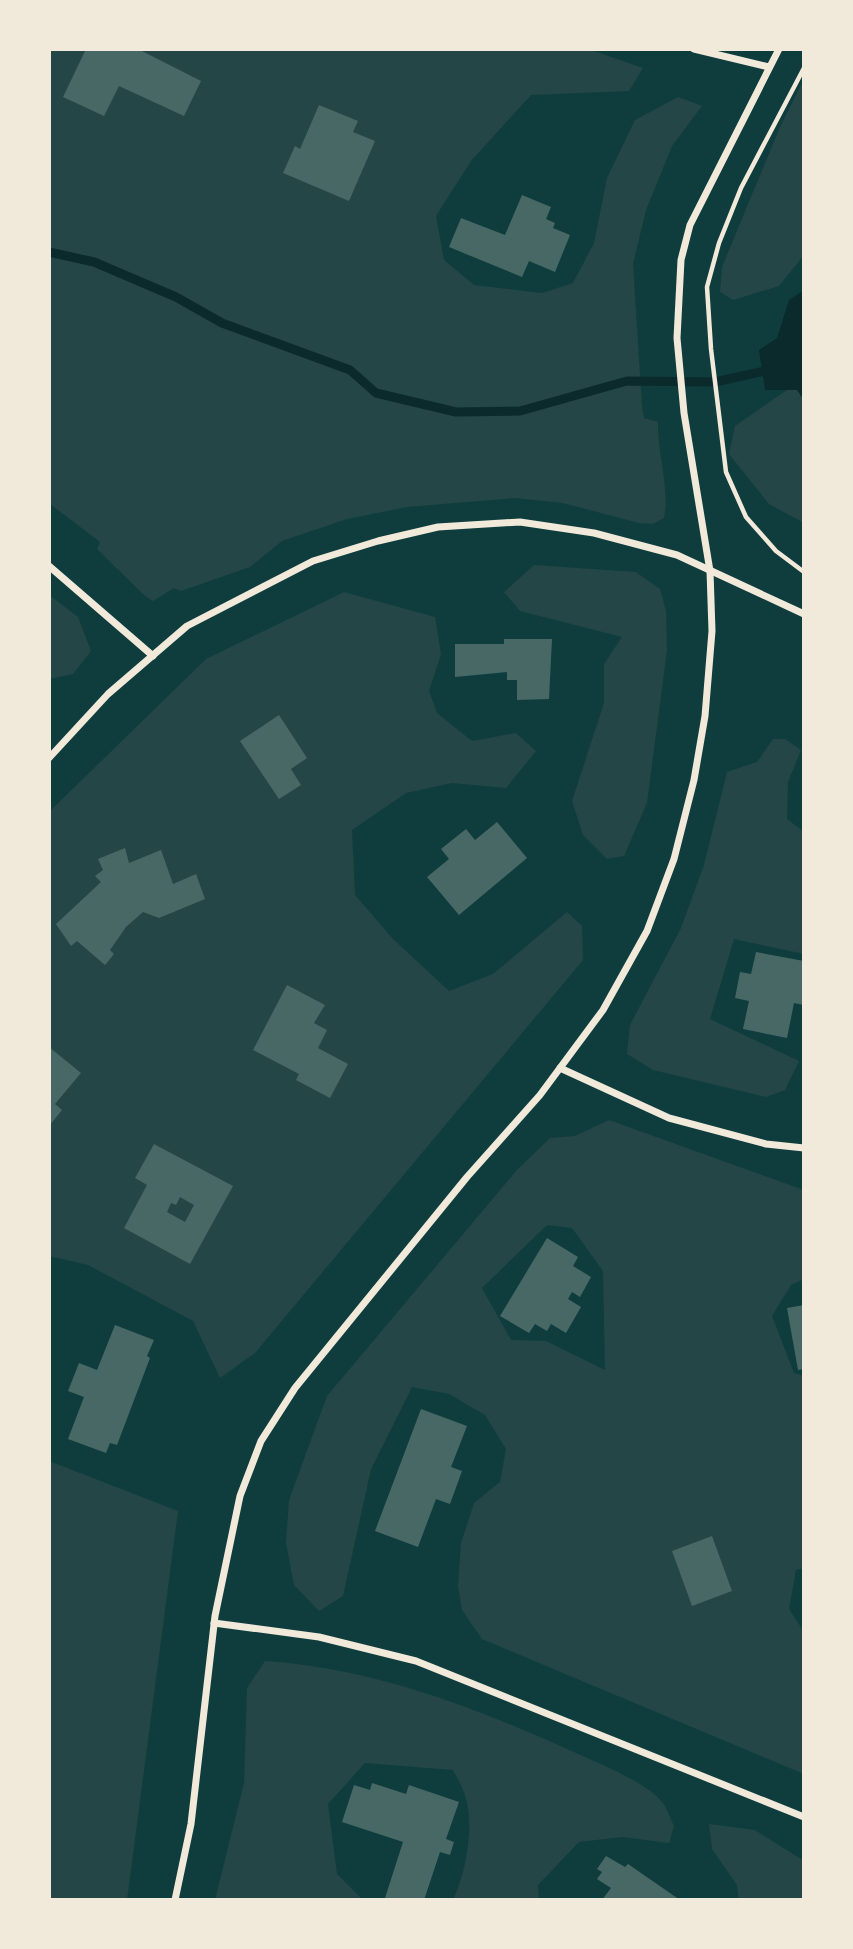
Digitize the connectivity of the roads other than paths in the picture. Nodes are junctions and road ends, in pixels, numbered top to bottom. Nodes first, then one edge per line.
1 (694, 49) edge
2 (779, 49) edge
3 (769, 67) junction
4 (49, 566) edge
5 (710, 571) junction
6 (804, 614) edge
7 (153, 656) junction
8 (49, 758) edge
9 (560, 1068) junction
10 (804, 1148) edge
11 (214, 1623) junction
12 (804, 1817) edge
13 (175, 1900) edge

1 - 3 street
2 - 3 street
3 - 5 street
4 - 7 street
5 - 6 street
5 - 7 street
5 - 9 street
7 - 8 street
9 - 10 street
9 - 11 street
11 - 12 street
11 - 13 street

